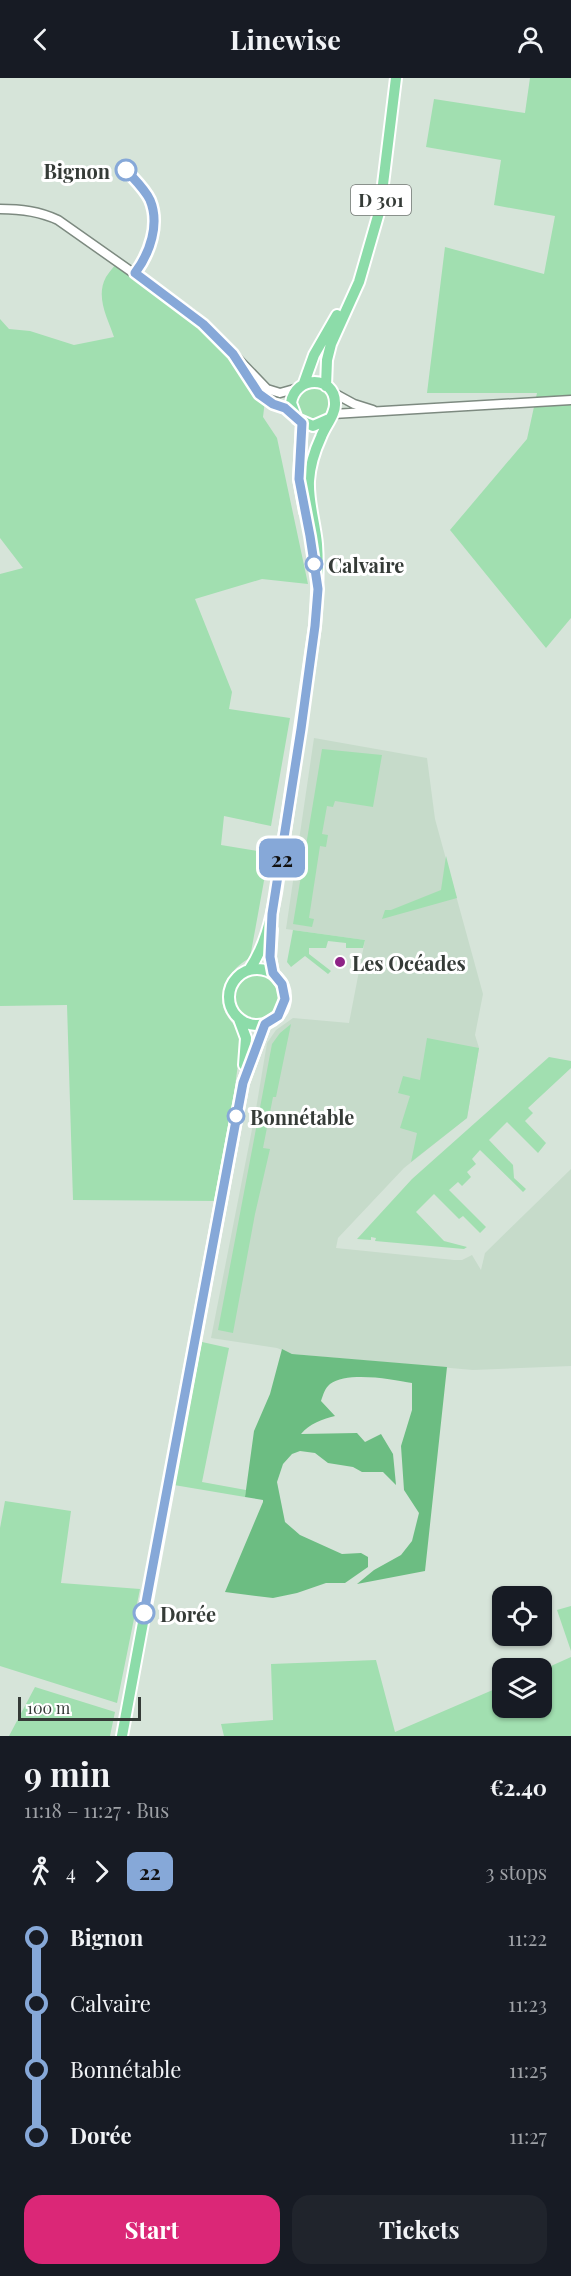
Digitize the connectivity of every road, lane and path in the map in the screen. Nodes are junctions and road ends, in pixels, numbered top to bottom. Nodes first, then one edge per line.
1 (396, 78) edge
2 (0, 209) edge
3 (363, 265) junction
4 (233, 354) junction
5 (301, 386) junction
6 (329, 389) junction
7 (571, 400) edge
8 (377, 410) junction
9 (294, 414) junction
10 (331, 417) junction
11 (302, 423) junction
12 (318, 589) junction
13 (272, 914) junction
14 (249, 970) junction
15 (273, 973) junction
16 (239, 1019) junction
17 (265, 1024) junction
18 (243, 1083) junction
19 (125, 1736) edge

1 - 3 main road, D 301
2 - 4 street
3 - 5 main road, D 301
3 - 6 main road, D 301
4 - 5 street
4 - 9 street
5 - 6 main road
5 - 9 main road
6 - 8 street
6 - 10 main road
7 - 8 street
8 - 10 street
9 - 11 main road
10 - 11 main road
10 - 12 main road
11 - 12 main road
12 - 13 main road
13 - 14 main road
13 - 15 main road
14 - 15 main road
14 - 16 main road
15 - 17 main road
16 - 17 main road
16 - 18 main road
17 - 18 main road
18 - 19 main road

